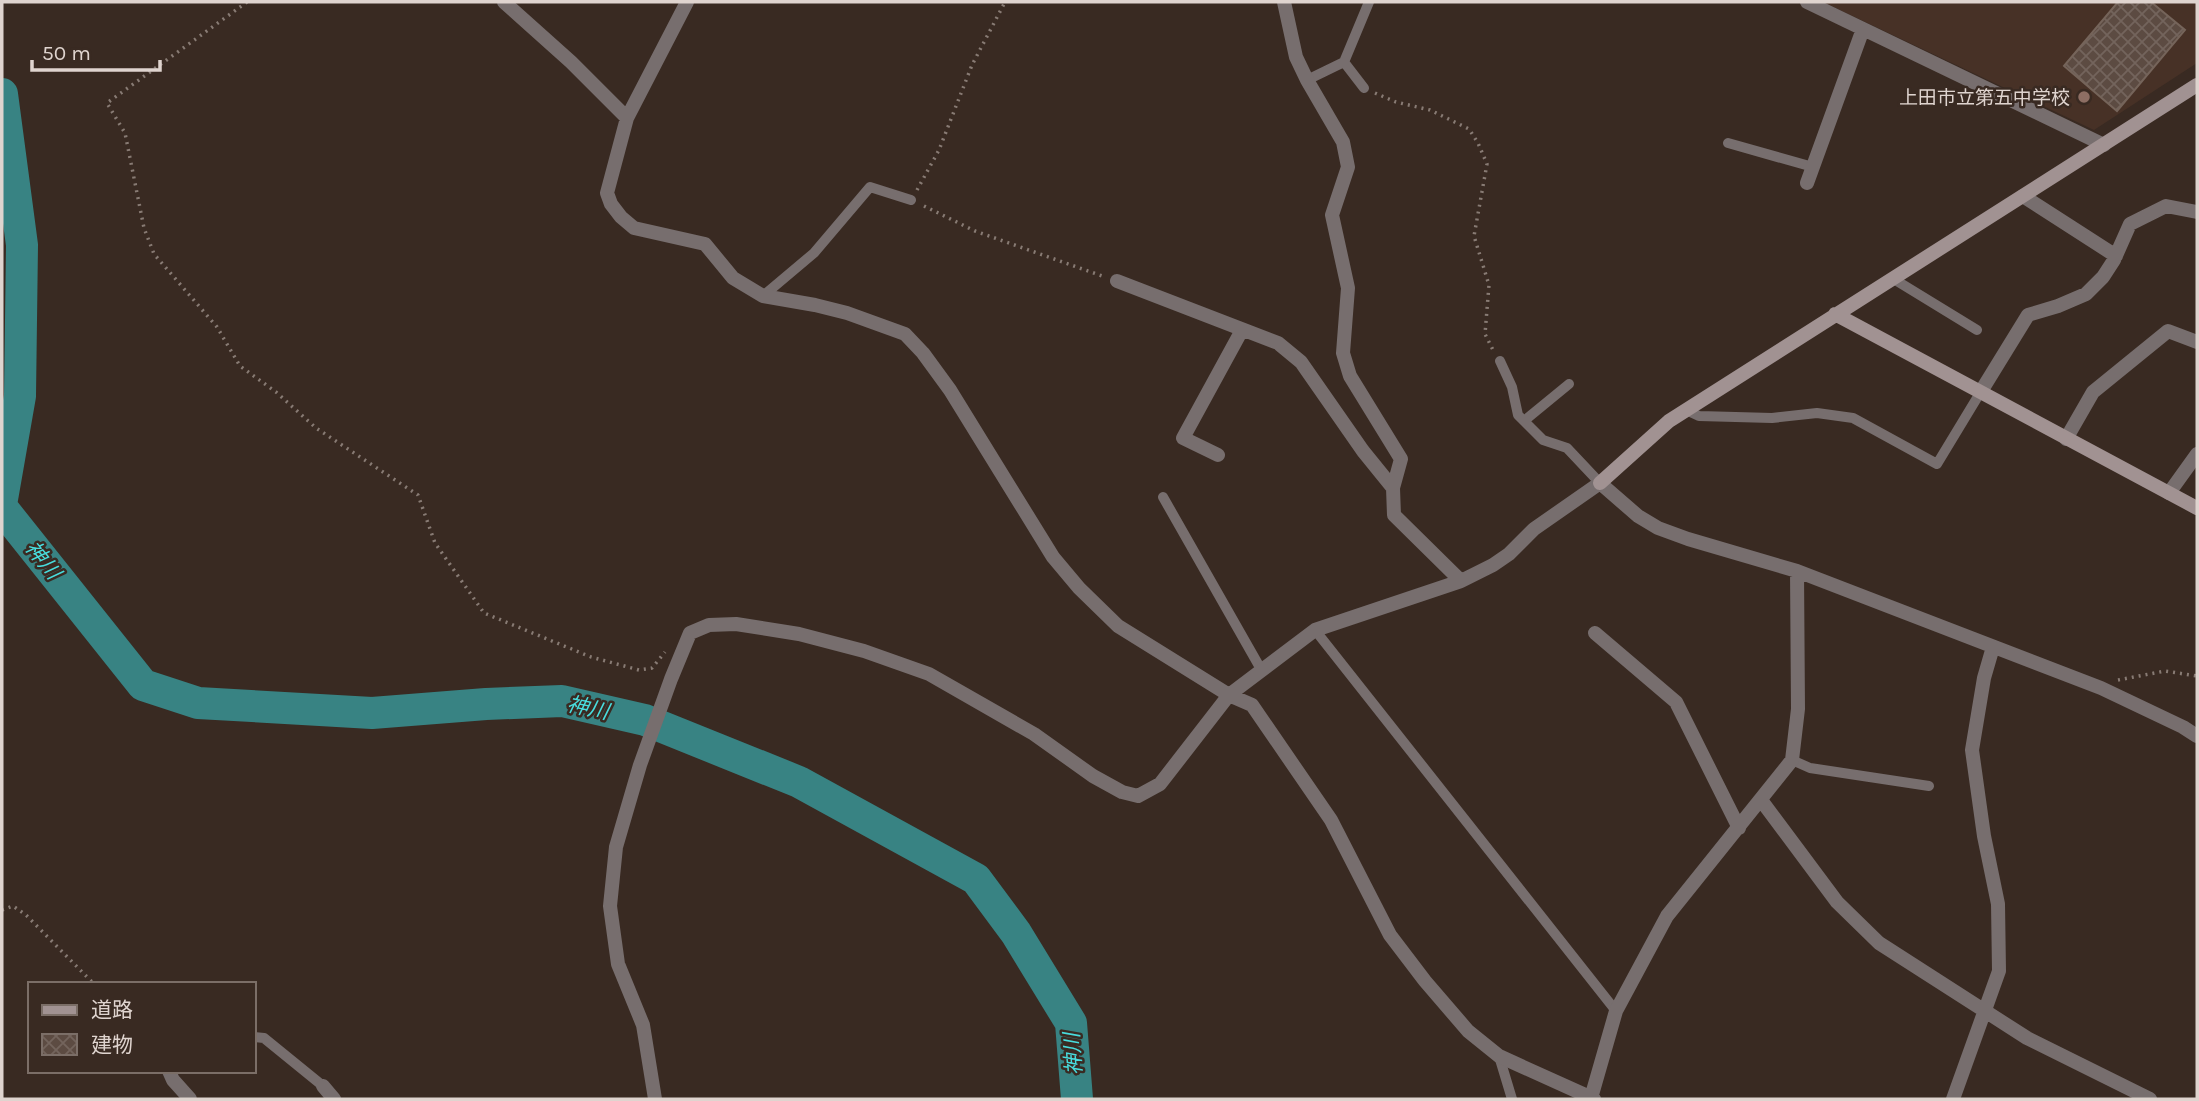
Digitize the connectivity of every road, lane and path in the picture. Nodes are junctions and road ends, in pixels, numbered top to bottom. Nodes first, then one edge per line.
1 (247, 2) edge
2 (504, 2) edge
3 (687, 2) edge
4 (1005, 2) edge
5 (1284, 2) edge
6 (1369, 2) edge
7 (1807, 2) edge
8 (1863, 29) junction
9 (1344, 62) junction
10 (1307, 80) junction
11 (2197, 85) edge
12 (1364, 88) joint
13 (627, 118) junction
14 (1728, 143) dead end
15 (2104, 145) junction
16 (1813, 167) junction
17 (1807, 183) dead end
18 (2024, 196) junction
19 (911, 200) junction
20 (2197, 212) edge
21 (2116, 256) junction
22 (1892, 278) junction
23 (1116, 281) joint
24 (763, 296) junction
25 (1835, 314) junction
26 (1242, 330) junction
27 (1977, 330) dead end
28 (2197, 342) edge
29 (1500, 361) joint
30 (1569, 384) dead end
31 (1980, 393) junction
32 (1686, 410) junction
33 (1524, 421) junction
34 (2066, 439) junction
35 (2197, 454) edge
36 (1219, 455) dead end
37 (1600, 483) junction
38 (1393, 488) junction
39 (2169, 493) junction
40 (1163, 497) dead end
41 (2197, 508) edge
42 (1797, 571) junction
43 (1461, 581) junction
44 (1315, 630) junction
45 (1595, 633) dead end
46 (1993, 647) junction
47 (668, 649) dead end
48 (1262, 671) junction
49 (2197, 676) edge
50 (2101, 688) junction
51 (1229, 695) junction
52 (2197, 736) edge
53 (1792, 760) junction
54 (1929, 786) dead end
55 (1761, 800) junction
56 (1739, 828) junction
57 (2, 910) edge
58 (92, 982) edge
59 (1616, 1011) junction
60 (1984, 1011) junction
61 (256, 1037) edge
62 (1499, 1056) junction
63 (170, 1073) edge
64 (323, 1086) joint
65 (190, 1099) edge
66 (334, 1099) edge
67 (655, 1099) edge
68 (1512, 1099) edge
69 (1593, 1099) edge
70 (1953, 1099) edge
71 (2150, 1099) edge

1 - 47 path
2 - 13 street
3 - 13 street
4 - 19 path
5 - 10 street
6 - 9 lane
7 - 8 street
8 - 15 street
8 - 16 street
9 - 10 lane
9 - 12 lane
10 - 38 street
11 - 15 street
12 - 29 path
13 - 24 street
14 - 16 lane
15 - 18 street
16 - 17 street
18 - 21 street
18 - 22 street
19 - 23 path
19 - 24 lane
20 - 21 street
21 - 31 street
22 - 25 street
22 - 27 lane
23 - 26 street
24 - 51 street
25 - 31 street
25 - 32 street
26 - 36 street
26 - 38 street
28 - 34 street
29 - 33 lane
30 - 33 lane
31 - 32 lane
31 - 34 street
32 - 37 street
33 - 37 lane
34 - 39 street
35 - 39 street
37 - 42 street
37 - 43 street
38 - 43 street
39 - 41 street
40 - 48 lane
42 - 46 street
42 - 53 street
43 - 44 street
44 - 48 street
44 - 59 lane
45 - 56 street
46 - 50 street
46 - 60 street
48 - 51 street
49 - 50 path
50 - 52 street
51 - 62 street
51 - 67 street
53 - 54 lane
53 - 55 street
55 - 56 street
55 - 60 street
56 - 59 street
57 - 58 path
59 - 69 street
60 - 70 street
60 - 71 street
61 - 64 lane
62 - 68 lane
62 - 69 street
63 - 65 street
64 - 66 street

